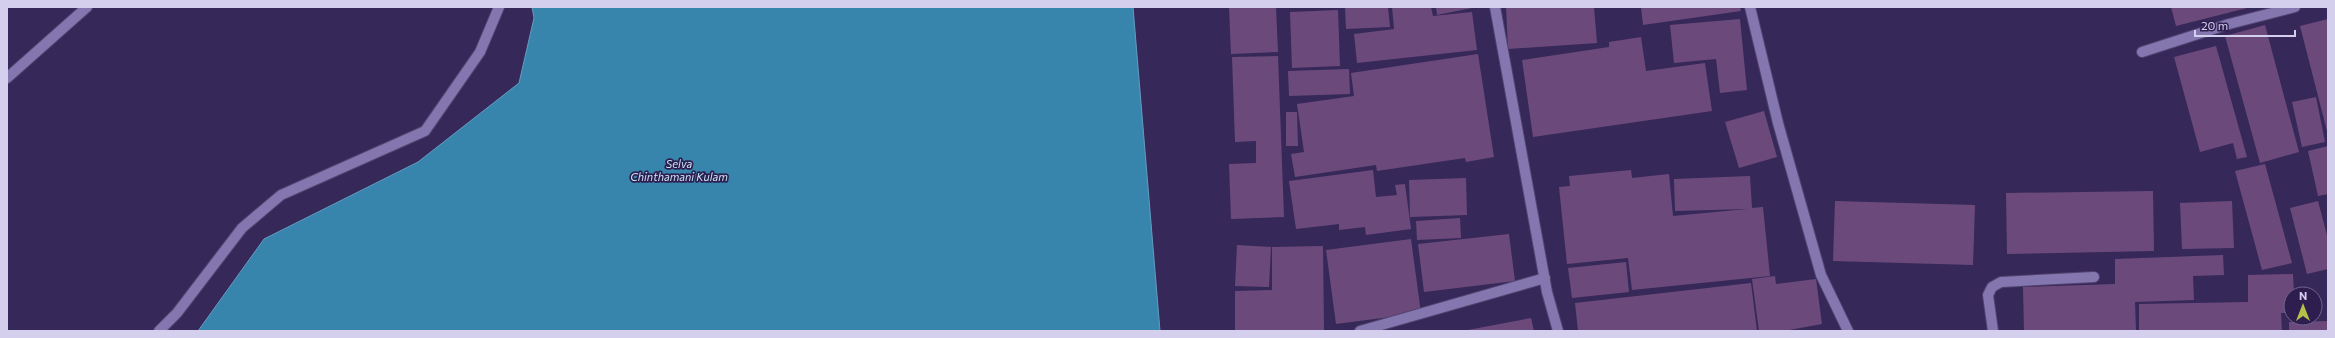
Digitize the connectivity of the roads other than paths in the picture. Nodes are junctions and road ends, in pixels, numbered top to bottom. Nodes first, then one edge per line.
1 (87, 7) edge
2 (499, 7) edge
3 (1495, 7) edge
4 (1750, 7) edge
5 (2295, 7) edge
6 (2142, 52) dead end
7 (7, 78) edge
8 (2094, 277) dead end
9 (1545, 278) junction
10 (159, 331) edge
11 (1360, 331) edge
12 (1558, 331) edge
13 (1848, 331) edge
14 (1993, 331) edge

1 - 7 street
2 - 10 street
3 - 9 street
4 - 13 street
5 - 6 street
8 - 14 street
9 - 11 street
9 - 12 street

